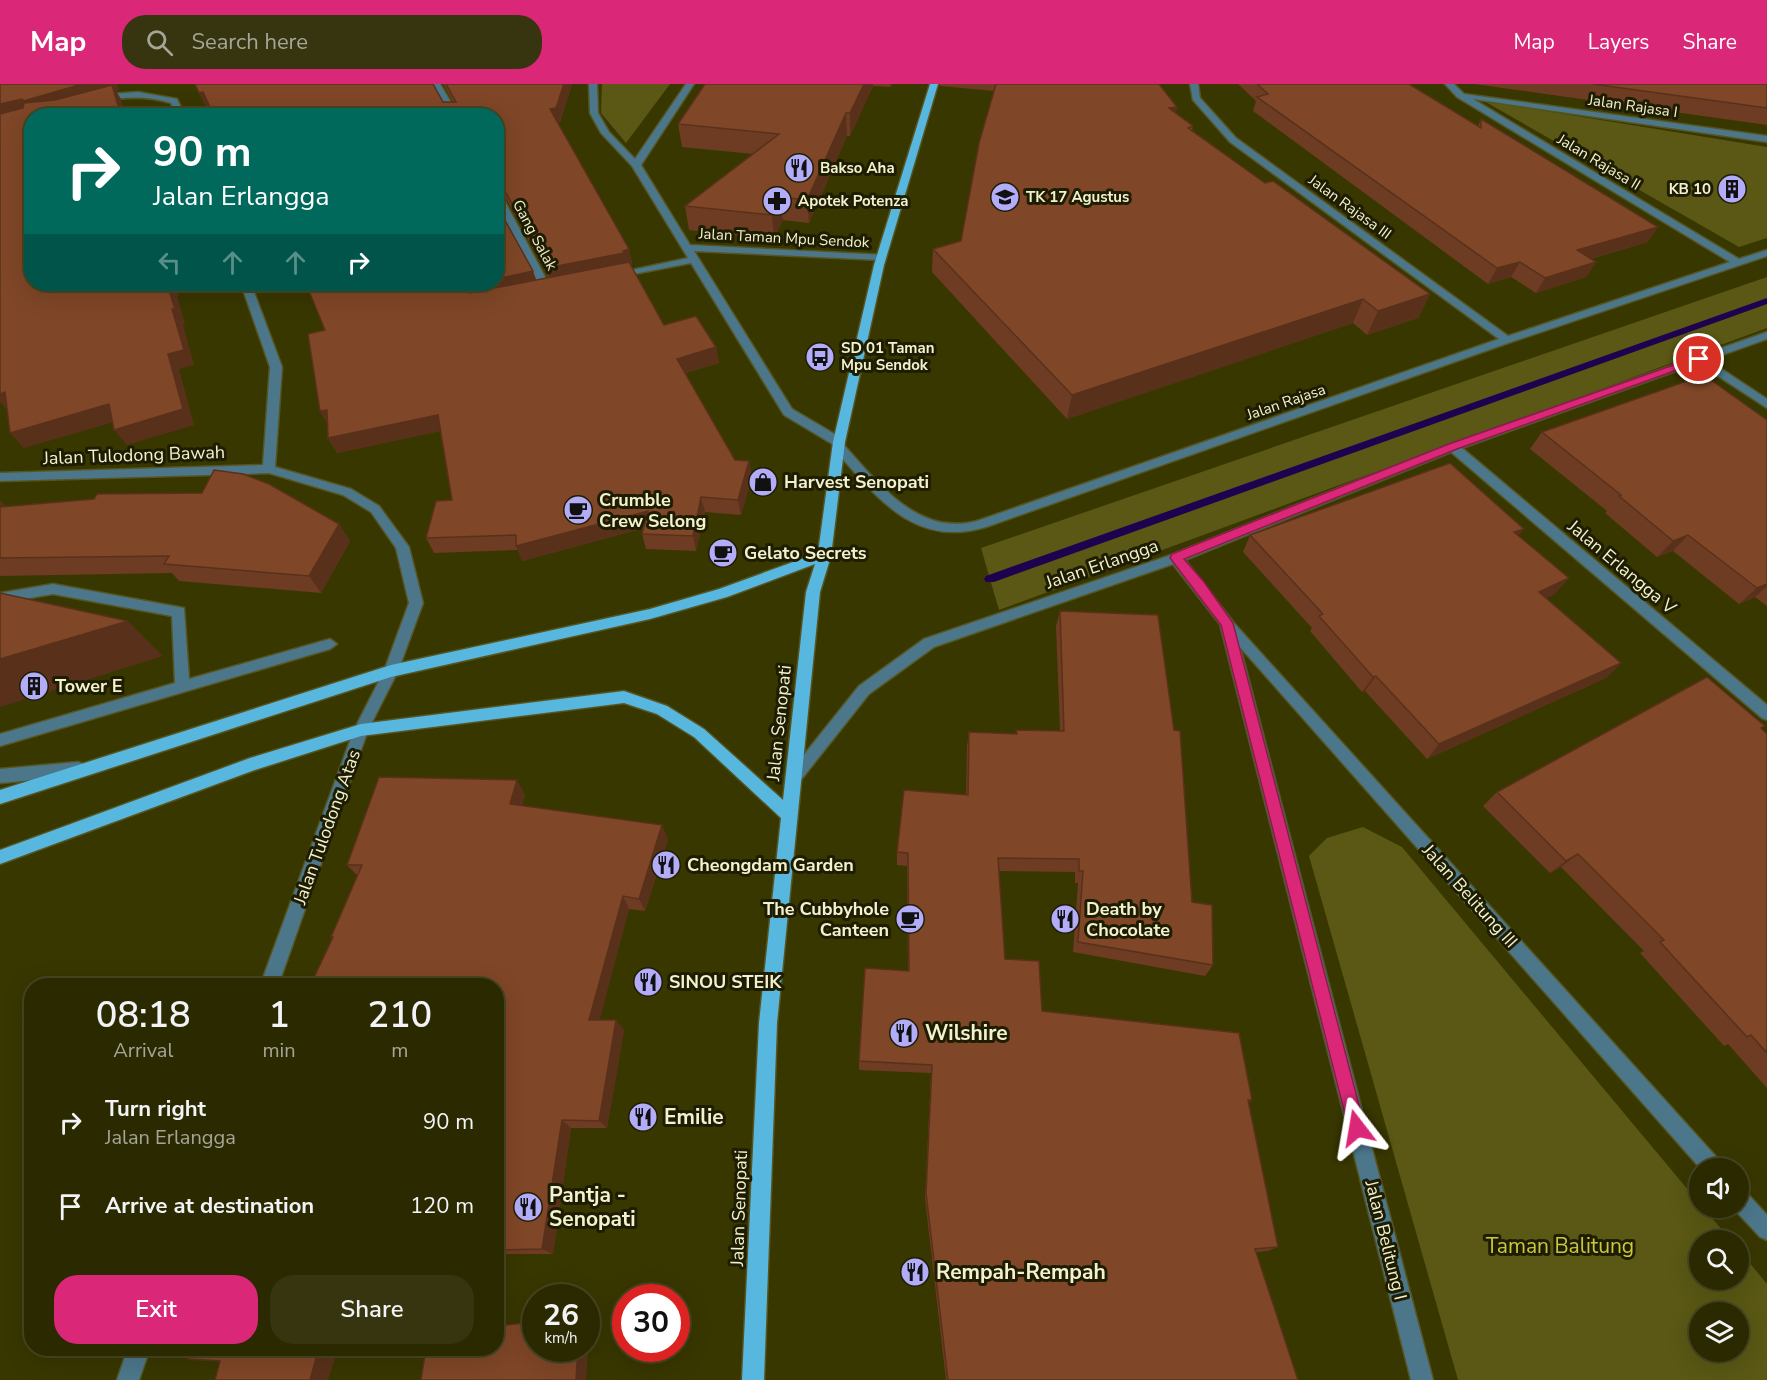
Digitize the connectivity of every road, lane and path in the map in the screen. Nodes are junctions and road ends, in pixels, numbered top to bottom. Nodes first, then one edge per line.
1 (436, 84) edge
2 (593, 84) edge
3 (690, 84) edge
4 (934, 84) edge
5 (1194, 84) edge
6 (1449, 84) edge
7 (1460, 95) junction
8 (94, 101) edge
9 (177, 108) edge
10 (450, 108) edge
11 (1767, 139) edge
12 (636, 165) junction
13 (504, 209) edge
14 (686, 248) junction
15 (1767, 254) edge
16 (881, 257) junction
17 (693, 260) junction
18 (1737, 262) junction
19 (603, 279) edge
20 (547, 290) edge
21 (249, 291) edge
22 (1767, 335) edge
23 (1507, 340) junction
24 (1699, 359) junction
25 (1767, 404) edge
26 (839, 444) junction
27 (1453, 447) junction
28 (269, 469) junction
29 (0, 477) edge
30 (824, 556) junction
31 (1176, 558) junction
32 (0, 598) edge
33 (1227, 623) junction
34 (330, 644) dead end
35 (391, 671) junction
36 (182, 686) junction
37 (1767, 714) edge
38 (361, 730) junction
39 (0, 740) edge
40 (91, 768) junction
41 (0, 776) edge
42 (795, 776) junction
43 (0, 797) edge
44 (790, 816) junction
45 (0, 857) edge
46 (272, 978) edge
47 (1704, 1158) edge
48 (1749, 1210) edge
49 (1767, 1230) edge
50 (136, 1356) edge
51 (128, 1380) edge
52 (753, 1380) edge
53 (1422, 1380) edge

1 - 10 street
2 - 12 street, Jalan Taman Mpu Sendok
3 - 12 street
4 - 16 main road, Jalan Senopati
5 - 23 street, Jalan Rajasa III
6 - 7 street, Jalan Rajasa II
7 - 11 street, Jalan Rajasa I
7 - 18 street, Jalan Rajasa II
8 - 9 street
12 - 14 street, Jalan Taman Mpu Sendok
13 - 20 street, Gang Salak
14 - 16 street, Jalan Taman Mpu Sendok
14 - 17 street, Jalan Taman Mpu Sendok
15 - 18 street, Jalan Rajasa
16 - 26 main road, Jalan Senopati
17 - 19 street
17 - 26 street, Jalan Taman Mpu Sendok
18 - 23 street, Jalan Rajasa
21 - 28 street
22 - 24 street, Jalan Erlangga
23 - 26 street, Jalan Rajasa
24 - 25 street
24 - 27 street, Jalan Erlangga
26 - 30 main road, Jalan Senopati
27 - 31 street, Jalan Erlangga
27 - 37 street, Jalan Erlangga V
28 - 29 street, Jalan Tulodong Bawah
28 - 35 street, Jalan Tulodong Bawah
30 - 35 main road
30 - 42 main road, Jalan Senopati
31 - 33 street, Jalan Belitung I
31 - 42 street, Jalan Erlangga
32 - 36 street
33 - 47 street, Jalan Belitung III
33 - 53 street, Jalan Belitung I
34 - 36 street
35 - 38 street, Jalan Tulodong Atas
35 - 40 main road
36 - 39 street
38 - 44 main road
38 - 45 main road
38 - 46 street, Jalan Tulodong Atas
40 - 41 street
40 - 43 main road
42 - 44 main road, Jalan Senopati
44 - 52 main road, Jalan Senopati
48 - 49 street
50 - 51 street

